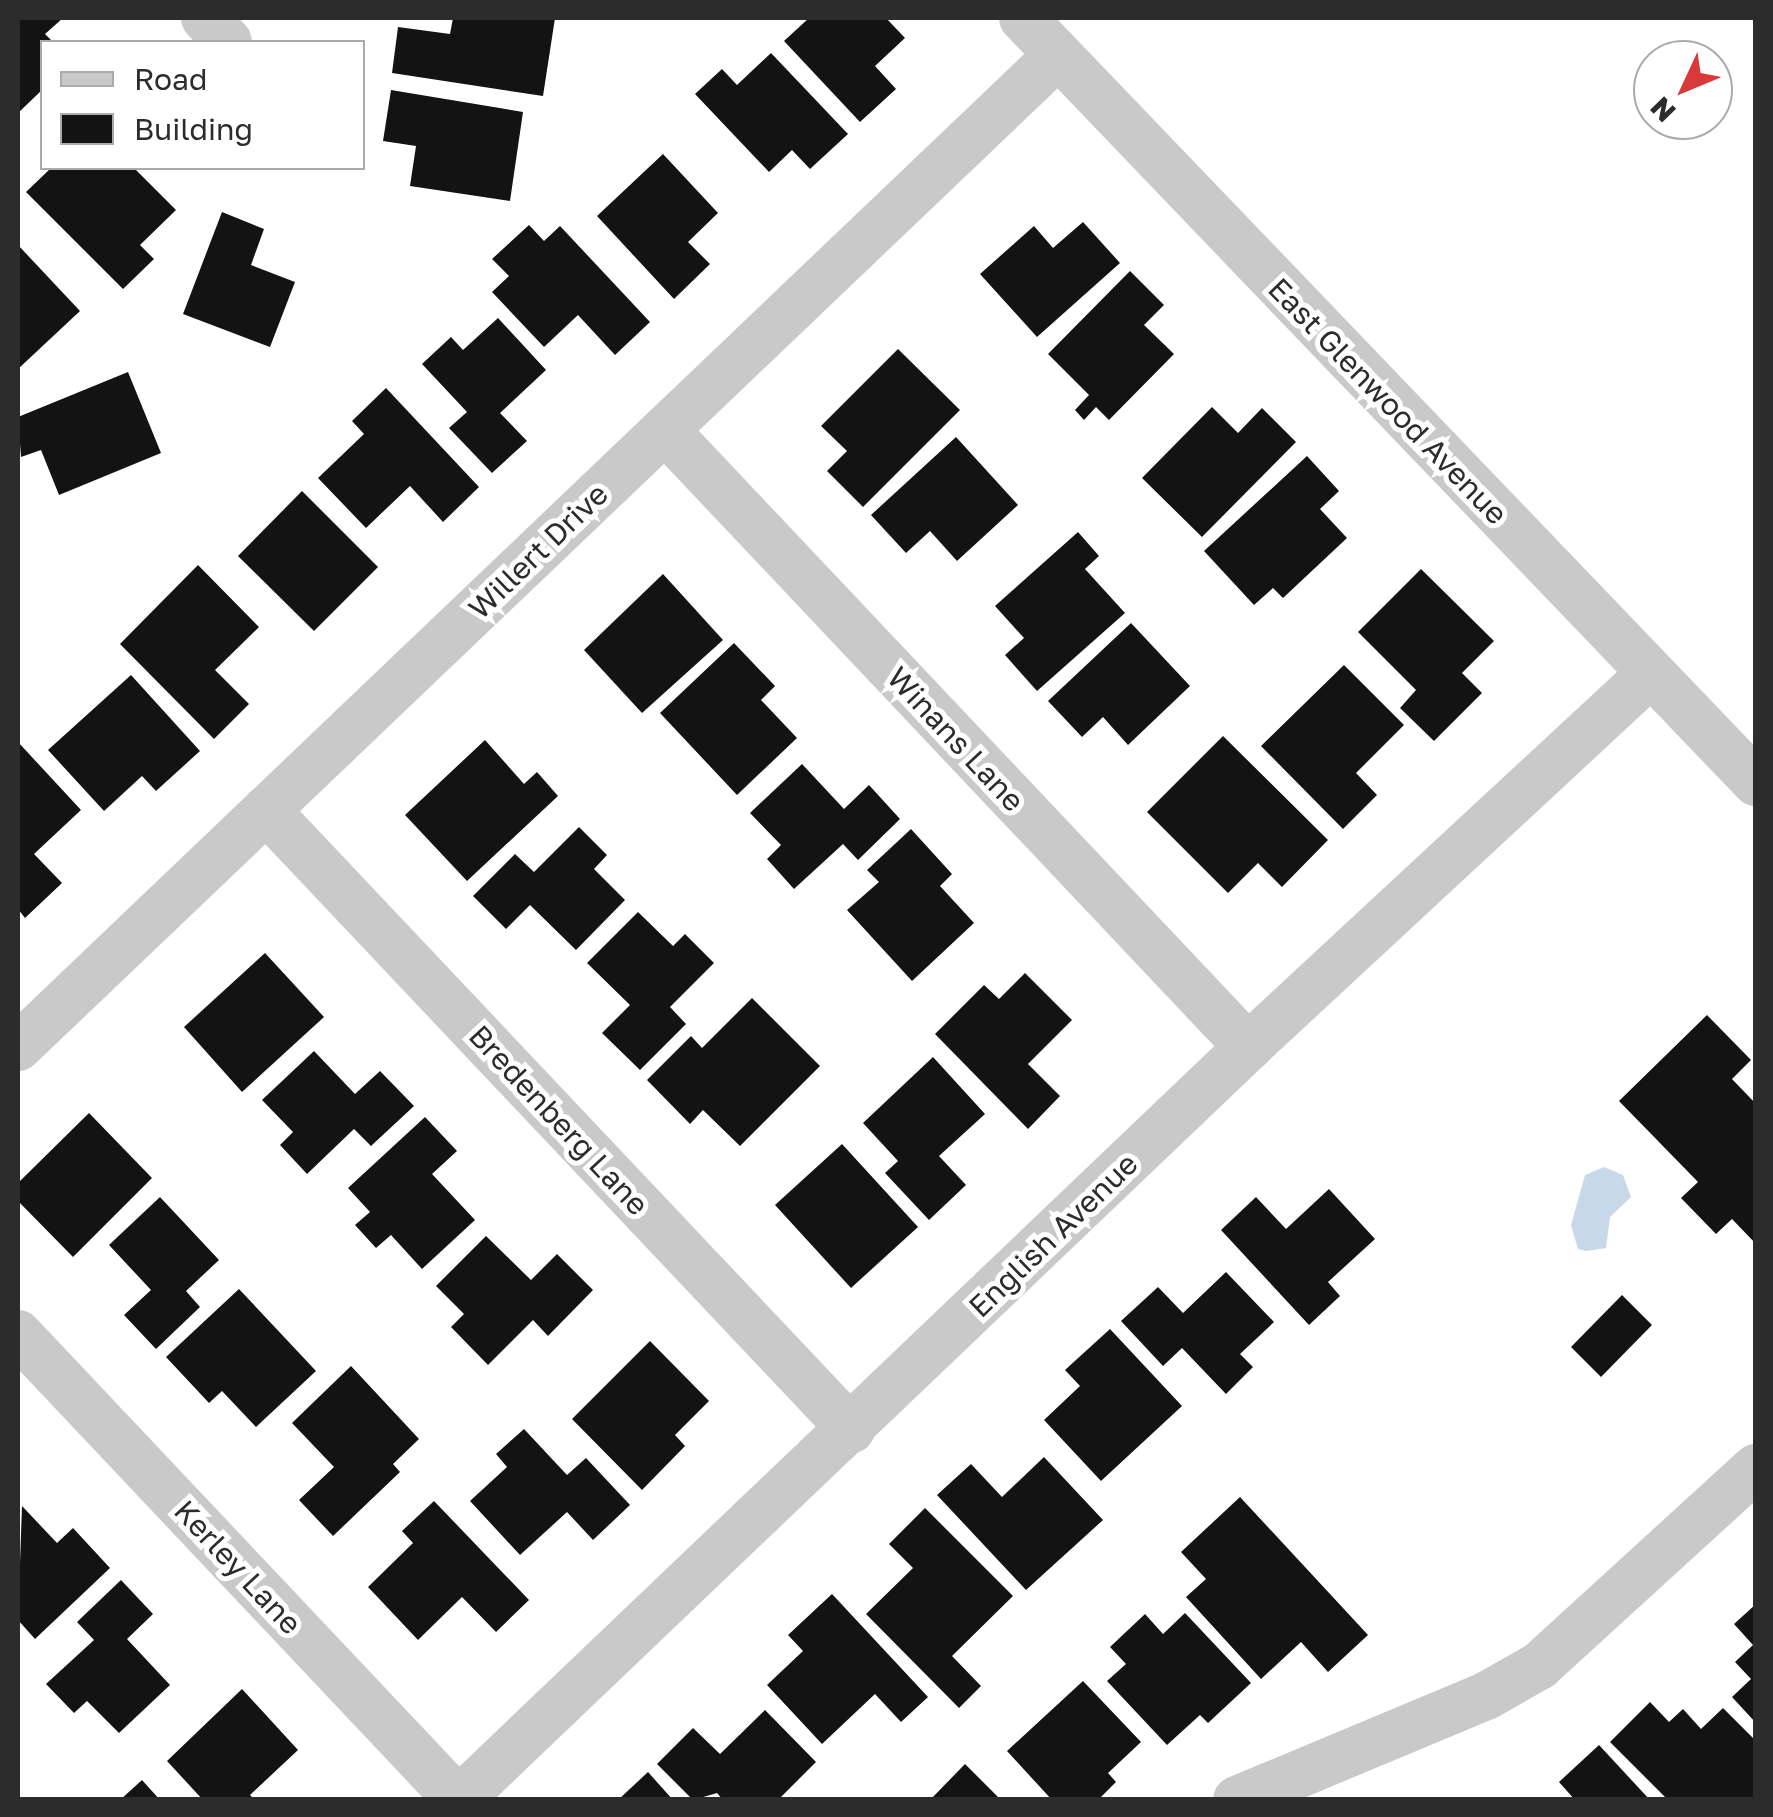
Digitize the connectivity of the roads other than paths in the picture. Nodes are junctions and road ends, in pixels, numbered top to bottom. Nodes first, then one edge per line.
1 (204, 18) edge
2 (1022, 18) edge
3 (226, 40) edge
4 (1058, 55) junction
5 (665, 430) junction
6 (1650, 674) junction
7 (1756, 782) edge
8 (266, 810) junction
9 (1248, 1047) junction
10 (18, 1048) edge
11 (18, 1334) edge
12 (852, 1430) junction
13 (1756, 1468) edge
14 (459, 1800) edge
15 (1237, 1800) edge

1 - 3 street
2 - 4 street, East Glenwood Avenue
4 - 5 street, Willert Drive
4 - 6 street, East Glenwood Avenue
5 - 8 street, Willert Drive
5 - 9 street, Winans Lane
6 - 7 street, East Glenwood Avenue
6 - 9 street, English Avenue
8 - 10 street, Willert Drive
8 - 12 street, Bredenberg Lane
9 - 12 street, English Avenue
11 - 14 street, Kerley Lane
12 - 14 street, English Avenue
13 - 15 street

